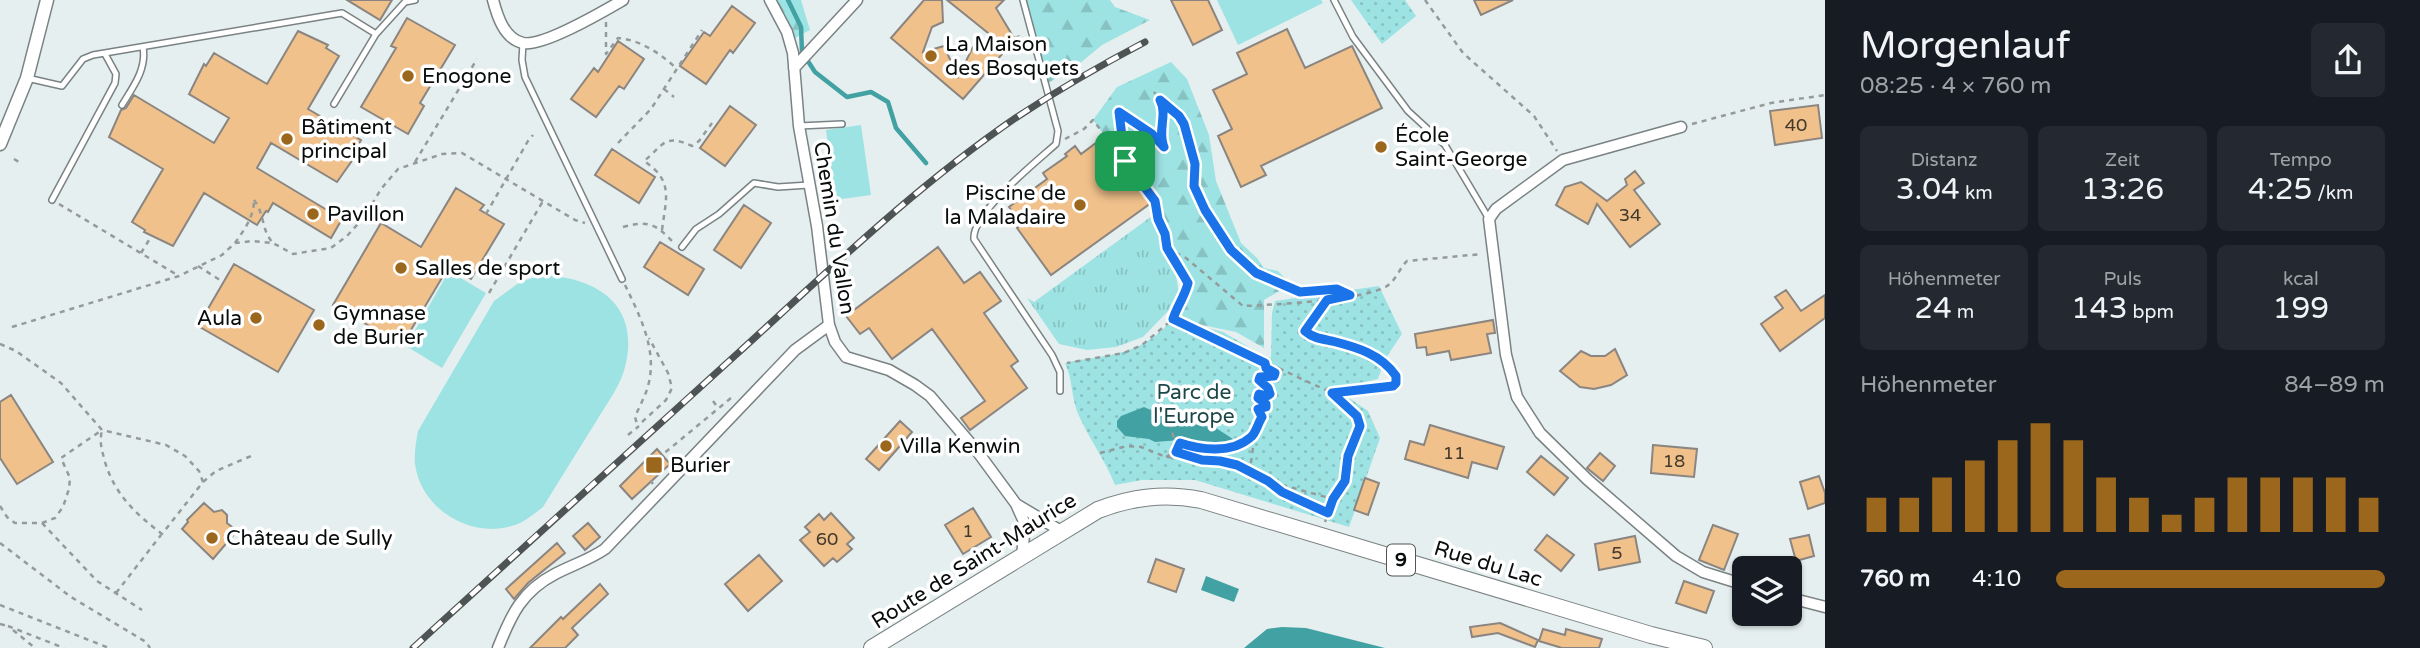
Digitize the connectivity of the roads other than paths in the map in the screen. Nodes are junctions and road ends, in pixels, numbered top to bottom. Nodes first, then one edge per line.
1 (47, 0) edge
2 (415, 0) edge
3 (493, 0) edge
4 (623, 0) edge
5 (770, 0) edge
6 (857, 0) edge
7 (1023, 0) edge
8 (1334, 0) edge
9 (376, 34) junction
10 (523, 43) junction
11 (143, 47) junction
12 (106, 54) junction
13 (797, 64) junction
14 (27, 78) junction
15 (334, 104) dead end
16 (122, 105) dead end
17 (842, 124) dead end
18 (799, 126) junction
19 (1681, 127) road end
20 (2, 137) edge
21 (809, 185) junction
22 (52, 200) road end
23 (1489, 219) junction
24 (681, 247) road end
25 (622, 279) road end
26 (829, 325) junction
27 (1060, 391) dead end
28 (1016, 504) junction
29 (1098, 510) joint
30 (1061, 531) junction
31 (1022, 557) junction
32 (1732, 580) edge
33 (1802, 601) edge
34 (1825, 607) edge
35 (498, 648) edge
36 (872, 648) edge
37 (1704, 648) edge

1 - 14 street
2 - 9 lane
3 - 10 street
4 - 10 street
5 - 13 street, Chemin du Vallon
6 - 13 street
7 - 27 lane
8 - 23 lane
9 - 11 lane
9 - 15 lane
10 - 25 lane
11 - 12 lane
11 - 16 lane
12 - 14 lane
12 - 22 lane
13 - 18 street, Chemin du Vallon
14 - 20 street
17 - 18 lane
18 - 21 street, Chemin du Vallon
19 - 23 street
21 - 24 lane
21 - 26 street, Chemin du Vallon
23 - 32 street
26 - 28 street, Chemin du Vallon
26 - 35 street
28 - 30 street, Chemin du Vallon
28 - 31 street, Chemin du Vallon
29 - 30 main road, Route de Saint-Maurice / 9
29 - 37 main road, Rue du Lac / 9
30 - 31 main road, Route de Saint-Maurice / 9
31 - 36 main road, Route de Saint-Maurice / 9
33 - 34 street

